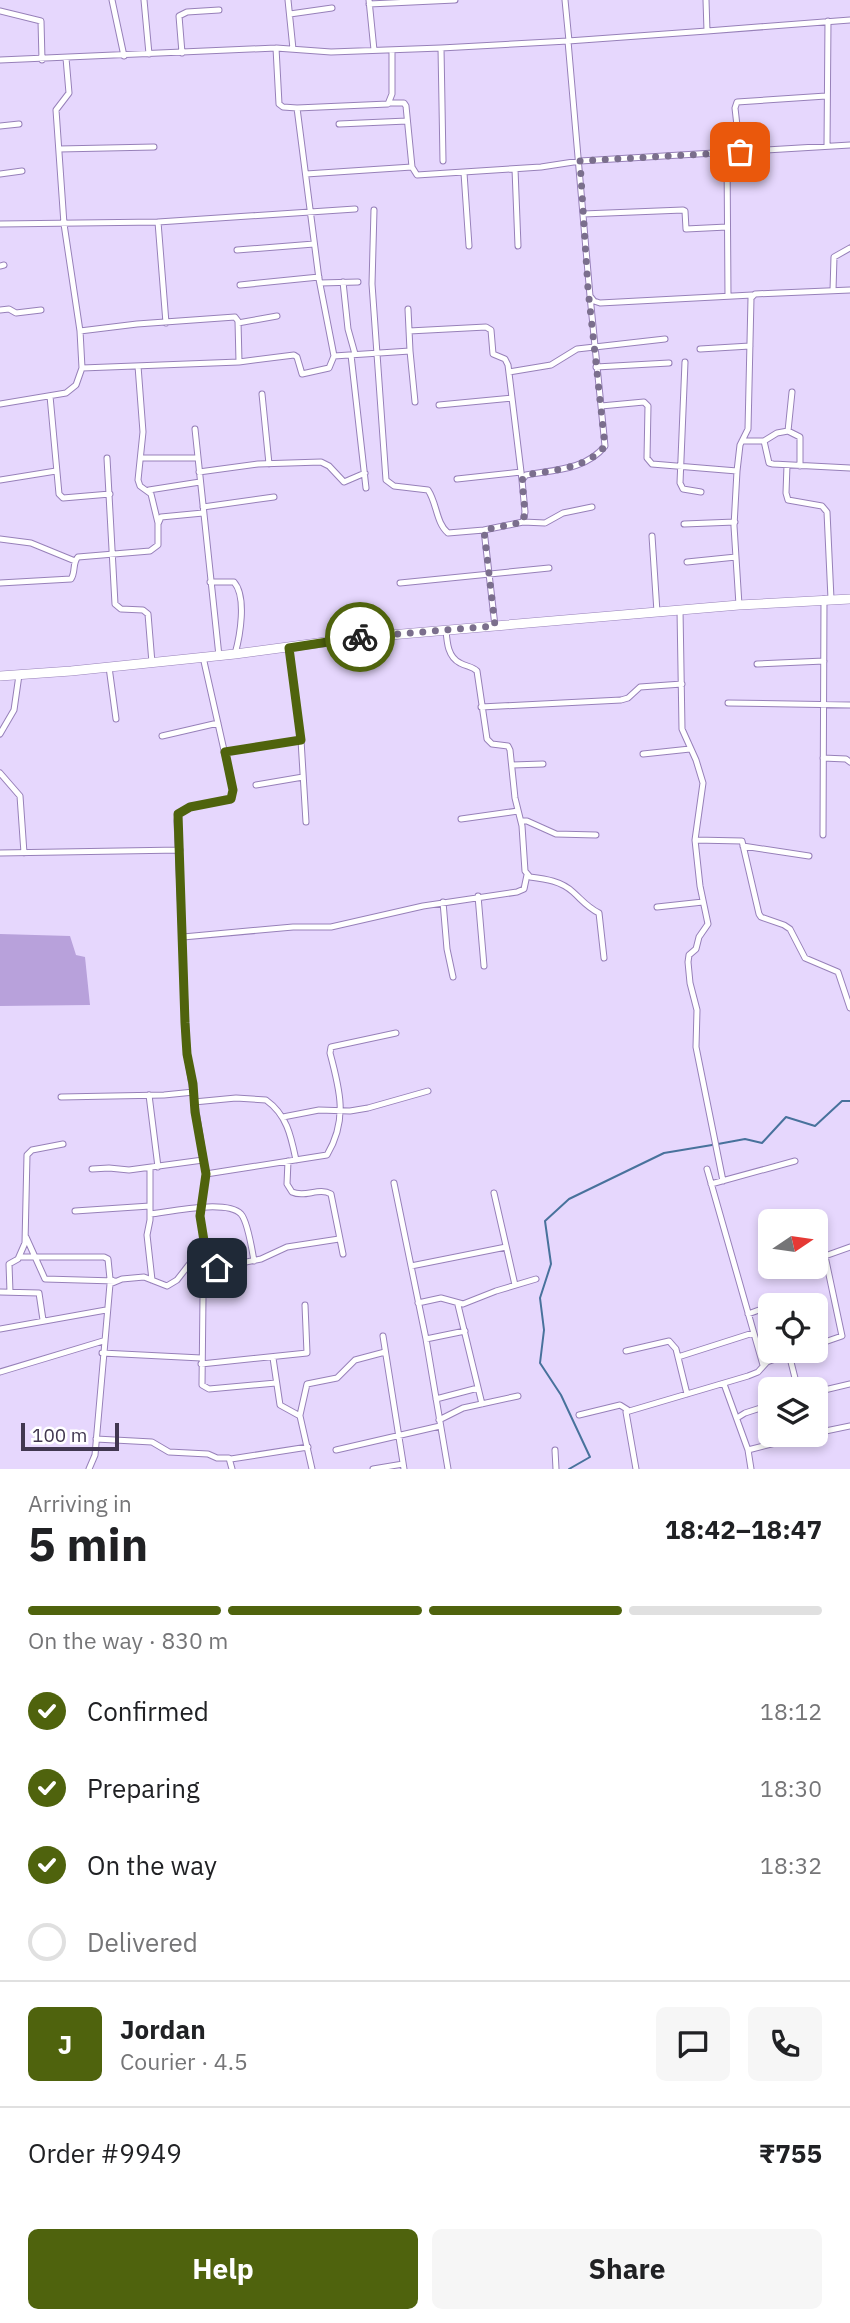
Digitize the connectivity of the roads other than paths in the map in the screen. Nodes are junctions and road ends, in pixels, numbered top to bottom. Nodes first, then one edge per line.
1 (112, 0) edge
2 (144, 0) edge
3 (288, 0) edge
4 (456, 0) edge
5 (565, 0) edge
6 (706, 0) edge
7 (418, 1) edge
8 (369, 2) edge
9 (332, 8) dead end
10 (219, 10) dead end
11 (0, 11) edge
12 (290, 14) junction
13 (850, 20) edge
14 (828, 21) junction
15 (708, 30) junction
16 (568, 41) junction
17 (276, 48) junction
18 (441, 48) junction
19 (293, 49) junction
20 (374, 50) junction
21 (392, 50) junction
22 (182, 52) junction
23 (149, 54) junction
24 (124, 56) junction
25 (66, 58) junction
26 (0, 60) edge
27 (42, 60) junction
28 (826, 96) junction
29 (390, 103) junction
30 (297, 108) junction
31 (407, 121) junction
32 (19, 124) dead end
33 (339, 124) dead end
34 (0, 126) edge
35 (850, 145) edge
36 (827, 146) junction
37 (154, 147) dead end
38 (59, 149) junction
39 (727, 152) junction
40 (740, 152) junction
41 (443, 161) dead end
42 (580, 161) junction
43 (412, 167) junction
44 (515, 169) junction
45 (22, 172) dead end
46 (464, 173) junction
47 (0, 174) edge
48 (306, 174) junction
49 (355, 209) dead end
50 (374, 210) dead end
51 (310, 212) junction
52 (583, 214) junction
53 (158, 222) junction
54 (0, 224) edge
55 (64, 224) junction
56 (727, 228) junction
57 (314, 244) junction
58 (469, 246) dead end
59 (518, 246) dead end
60 (850, 248) edge
61 (237, 250) dead end
62 (319, 280) junction
63 (343, 282) junction
64 (358, 282) dead end
65 (240, 285) dead end
66 (833, 290) junction
67 (850, 290) edge
68 (752, 295) junction
69 (590, 296) junction
70 (727, 296) junction
71 (408, 309) dead end
72 (0, 310) edge
73 (41, 310) dead end
74 (276, 316) dead end
75 (166, 323) junction
76 (238, 323) junction
77 (80, 331) junction
78 (409, 331) junction
79 (665, 339) dead end
80 (594, 346) junction
81 (750, 346) junction
82 (700, 349) dead end
83 (410, 351) junction
84 (353, 354) junction
85 (376, 354) junction
86 (334, 356) junction
87 (239, 362) junction
88 (685, 362) dead end
89 (669, 363) dead end
90 (138, 366) junction
91 (596, 367) junction
92 (82, 368) junction
93 (509, 372) junction
94 (792, 392) dead end
95 (262, 394) dead end
96 (50, 396) junction
97 (512, 398) junction
98 (415, 402) dead end
99 (0, 404) edge
100 (439, 405) dead end
101 (601, 405) junction
102 (195, 429) dead end
103 (788, 431) junction
104 (742, 441) junction
105 (764, 442) junction
106 (107, 458) dead end
107 (141, 458) junction
108 (198, 458) junction
109 (269, 464) junction
110 (787, 465) junction
111 (682, 466) junction
112 (800, 466) junction
113 (850, 468) edge
114 (56, 471) junction
115 (737, 471) junction
116 (199, 472) junction
117 (521, 472) junction
118 (365, 473) junction
119 (457, 479) dead end
120 (0, 480) edge
121 (522, 480) junction
122 (200, 482) junction
123 (366, 488) dead end
124 (149, 490) junction
125 (701, 492) dead end
126 (110, 494) junction
127 (274, 497) dead end
128 (592, 507) dead end
129 (203, 510) junction
130 (523, 522) junction
131 (735, 522) junction
132 (158, 524) junction
133 (684, 524) dead end
134 (484, 530) junction
135 (652, 536) dead end
136 (0, 539) edge
137 (113, 555) junction
138 (736, 557) junction
139 (75, 561) junction
140 (687, 562) dead end
141 (549, 568) dead end
142 (488, 575) junction
143 (210, 582) junction
144 (0, 583) edge
145 (400, 583) dead end
146 (827, 599) junction
147 (850, 599) edge
148 (739, 605) junction
149 (680, 610) junction
150 (657, 612) junction
151 (495, 626) junction
152 (446, 630) junction
153 (289, 648) junction
154 (235, 654) junction
155 (219, 656) junction
156 (203, 657) junction
157 (824, 661) junction
158 (152, 663) junction
159 (757, 664) dead end
160 (109, 667) junction
161 (19, 675) junction
162 (0, 676) edge
163 (682, 684) junction
164 (728, 703) dead end
165 (823, 705) junction
166 (850, 705) edge
167 (481, 707) junction
168 (116, 719) dead end
169 (218, 723) junction
170 (0, 734) edge
171 (162, 736) dead end
172 (301, 740) junction
173 (690, 749) junction
174 (225, 752) junction
175 (643, 754) dead end
176 (823, 758) junction
177 (850, 762) edge
178 (543, 764) dead end
179 (512, 765) junction
180 (0, 773) edge
181 (303, 777) junction
182 (256, 785) dead end
183 (519, 811) junction
184 (461, 819) dead end
185 (521, 821) junction
186 (306, 822) dead end
187 (596, 835) dead end
188 (823, 835) dead end
189 (695, 840) junction
190 (743, 846) junction
191 (180, 850) junction
192 (0, 853) edge
193 (24, 853) junction
194 (809, 856) dead end
195 (527, 875) junction
196 (478, 896) junction
197 (443, 902) junction
198 (703, 902) junction
199 (657, 907) dead end
200 (183, 937) junction
201 (604, 958) dead end
202 (484, 966) dead end
203 (453, 977) dead end
204 (850, 1008) edge
205 (396, 1033) dead end
206 (428, 1091) dead end
207 (194, 1093) junction
208 (149, 1096) junction
209 (61, 1097) dead end
210 (194, 1102) junction
211 (342, 1111) junction
212 (283, 1117) junction
213 (63, 1144) dead end
214 (203, 1160) junction
215 (296, 1160) junction
216 (288, 1161) junction
217 (795, 1161) dead end
218 (158, 1167) junction
219 (149, 1168) junction
220 (92, 1169) dead end
221 (707, 1169) dead end
222 (206, 1174) junction
223 (723, 1181) junction
224 (394, 1184) dead end
225 (711, 1184) junction
226 (494, 1193) dead end
227 (150, 1206) junction
228 (201, 1207) junction
229 (75, 1211) dead end
230 (149, 1214) junction
231 (25, 1236) junction
232 (340, 1239) junction
233 (506, 1247) junction
234 (850, 1247) edge
235 (202, 1252) junction
236 (343, 1254) dead end
237 (19, 1257) junction
238 (35, 1258) junction
239 (254, 1261) junction
240 (0, 1262) edge
241 (9, 1264) junction
242 (411, 1266) junction
243 (210, 1267) junction
244 (536, 1279) dead end
245 (152, 1280) junction
246 (114, 1281) junction
247 (515, 1285) junction
248 (0, 1292) edge
249 (9, 1292) junction
250 (418, 1303) junction
251 (458, 1305) junction
252 (305, 1306) dead end
253 (106, 1310) junction
254 (758, 1311) edge
255 (748, 1314) junction
256 (43, 1320) junction
257 (0, 1329) edge
258 (466, 1331) junction
259 (753, 1333) junction
260 (383, 1336) dead end
261 (426, 1339) junction
262 (828, 1340) edge
263 (103, 1341) junction
264 (385, 1352) junction
265 (626, 1352) dead end
266 (102, 1353) junction
267 (678, 1357) junction
268 (274, 1358) junction
269 (201, 1361) junction
270 (768, 1363) edge
271 (763, 1365) junction
272 (0, 1372) edge
273 (276, 1383) junction
274 (724, 1384) junction
275 (850, 1384) edge
276 (478, 1388) junction
277 (828, 1389) edge
278 (687, 1394) junction
279 (518, 1396) dead end
280 (436, 1399) junction
281 (482, 1404) junction
282 (758, 1409) edge
283 (628, 1410) junction
284 (579, 1415) dead end
285 (300, 1416) junction
286 (737, 1418) junction
287 (440, 1423) junction
288 (850, 1426) edge
289 (828, 1431) edge
290 (399, 1436) junction
291 (96, 1439) junction
292 (308, 1447) junction
293 (758, 1447) edge
294 (336, 1450) dead end
295 (555, 1450) dead end
296 (748, 1450) junction
297 (231, 1460) junction
298 (403, 1466) edge
299 (89, 1469) edge
300 (232, 1469) edge
301 (312, 1469) edge
302 (373, 1469) edge
303 (448, 1469) edge
304 (556, 1469) edge
305 (636, 1469) edge
306 (751, 1469) edge

1 - 24 street
2 - 23 street
3 - 12 street
4 - 7 street
5 - 16 street
6 - 15 street
7 - 8 street
8 - 20 street
9 - 12 street
10 - 22 street
11 - 27 street
12 - 19 street
13 - 14 street
14 - 15 street
14 - 28 street
15 - 16 street
16 - 18 street
16 - 42 street
17 - 19 street
17 - 22 street
17 - 30 street
18 - 21 street
18 - 41 street
19 - 20 street
20 - 21 street
21 - 29 street
22 - 23 street
23 - 24 street
24 - 25 street
25 - 27 street
25 - 38 street
26 - 27 street
28 - 36 street
28 - 40 street
29 - 30 street
29 - 31 street
30 - 48 street
31 - 33 street
31 - 43 street
32 - 34 street
35 - 36 street
36 - 40 street
37 - 38 street
38 - 55 street
39 - 40 street
39 - 42 street
39 - 56 street
42 - 44 street
42 - 52 street
43 - 46 street
43 - 48 street
44 - 46 street
44 - 59 street
45 - 47 street
46 - 58 street
48 - 51 street
49 - 51 street
50 - 85 street
51 - 53 street
51 - 57 street
52 - 56 street
52 - 69 street
53 - 55 street
53 - 75 street
54 - 55 street
55 - 77 street
56 - 70 street
57 - 61 street
57 - 62 street
60 - 66 street
62 - 63 street
62 - 65 street
62 - 86 street
63 - 64 street
63 - 84 street
66 - 67 street
66 - 68 street
68 - 70 street
68 - 81 street
69 - 70 street
69 - 80 street
71 - 78 street
72 - 73 street
74 - 76 street
75 - 76 street
75 - 77 street
76 - 87 street
77 - 92 street
78 - 83 street
78 - 93 street
79 - 80 street
80 - 91 street
80 - 93 street
81 - 82 street
81 - 104 street
83 - 85 street
83 - 98 street
84 - 85 street
84 - 86 street
84 - 118 street
85 - 134 street
86 - 87 street
87 - 90 street
88 - 111 street
89 - 91 street
90 - 92 street
90 - 107 street
91 - 101 street
92 - 96 street
93 - 97 street
94 - 103 street
95 - 109 street
96 - 99 street
96 - 114 street
97 - 100 street
97 - 117 street
101 - 111 street
101 - 121 street
102 - 108 street
103 - 105 street
103 - 112 street
104 - 105 street
104 - 115 street
105 - 110 street
106 - 126 street
107 - 108 street
107 - 124 street
108 - 116 street
109 - 116 street
109 - 118 street
110 - 112 street
110 - 146 street
111 - 115 street
111 - 125 street
112 - 113 street
114 - 120 street
114 - 126 street
115 - 131 street
116 - 122 street
117 - 119 street
117 - 121 street
118 - 123 street
121 - 130 street
122 - 124 street
122 - 129 street
124 - 132 street
126 - 137 street
127 - 129 street
128 - 130 street
129 - 132 street
129 - 143 street
130 - 134 street
131 - 133 street
131 - 138 street
132 - 137 street
134 - 142 street
135 - 150 street
136 - 139 street
137 - 139 street
137 - 158 street
138 - 140 street
138 - 148 street
139 - 144 street
141 - 142 street
142 - 145 street
142 - 151 street
143 - 154 street
143 - 155 street
146 - 147 main road
146 - 148 main road
146 - 157 street
148 - 149 main road
149 - 150 main road
149 - 163 street
150 - 151 main road
151 - 152 main road
152 - 153 main road
152 - 167 street
153 - 154 main road
153 - 172 street
154 - 155 main road
155 - 156 main road
156 - 158 main road
156 - 169 street
157 - 159 street
157 - 165 street
158 - 160 main road
160 - 161 main road
160 - 168 street
161 - 162 main road
161 - 170 street
163 - 167 street
163 - 173 street
164 - 165 street
165 - 166 street
165 - 176 street
167 - 179 street
169 - 171 street
169 - 174 street
172 - 174 street
172 - 181 street
173 - 175 street
173 - 189 street
174 - 191 street
176 - 177 street
176 - 188 street
178 - 179 street
179 - 183 street
180 - 193 street
181 - 182 street
181 - 186 street
183 - 184 street
183 - 185 street
185 - 187 street
185 - 195 street
189 - 190 street
189 - 198 street
190 - 194 street
190 - 204 street
191 - 193 street
191 - 200 street
192 - 193 street
195 - 196 street
195 - 201 street
196 - 197 street
196 - 202 street
197 - 200 street
197 - 203 street
198 - 199 street
198 - 223 street
200 - 207 street
205 - 211 street
206 - 211 street
207 - 208 street
207 - 210 street
208 - 209 street
208 - 218 street
210 - 212 street
210 - 214 street
211 - 212 street
211 - 215 street
212 - 215 street
213 - 231 street
214 - 218 street
214 - 222 street
215 - 216 street
216 - 222 street
216 - 232 street
217 - 223 street
218 - 219 street
219 - 220 street
219 - 227 street
221 - 225 street
222 - 228 street
223 - 225 street
224 - 242 street
225 - 255 street
226 - 233 street
227 - 229 street
227 - 230 street
228 - 230 street
228 - 235 street
228 - 239 street
230 - 245 street
231 - 237 street
231 - 238 street
232 - 236 street
232 - 239 street
233 - 242 street
233 - 247 street
234 - 262 street
235 - 243 street
235 - 245 street
237 - 238 street
237 - 241 street
238 - 246 street
238 - 246 street
239 - 243 street
240 - 241 street
241 - 249 street
242 - 250 street
243 - 269 street
244 - 247 street
245 - 246 street
246 - 253 street
247 - 251 street
248 - 249 street
249 - 256 street
250 - 251 street
250 - 261 street
251 - 258 street
252 - 268 street
253 - 256 street
253 - 263 street
254 - 255 street
255 - 259 street
256 - 257 street
258 - 261 street
258 - 276 street
259 - 267 street
259 - 271 street
260 - 264 street
261 - 280 street
263 - 266 street
263 - 272 street
264 - 285 street
264 - 290 street
265 - 267 street
266 - 269 street
266 - 291 street
267 - 278 street
268 - 269 street
268 - 273 street
269 - 273 street
270 - 271 street
271 - 274 street
273 - 285 street
274 - 278 street
274 - 286 street
275 - 277 street
276 - 280 street
276 - 281 street
278 - 283 street
279 - 281 street
280 - 287 street
281 - 287 street
282 - 286 street
283 - 284 street
283 - 305 street
285 - 292 street
286 - 296 street
287 - 290 street
287 - 303 street
288 - 289 street
290 - 294 street
290 - 298 street
291 - 297 street
291 - 299 street
292 - 297 street
292 - 301 street
293 - 296 street
295 - 304 street
296 - 306 street
297 - 300 street
298 - 302 street

